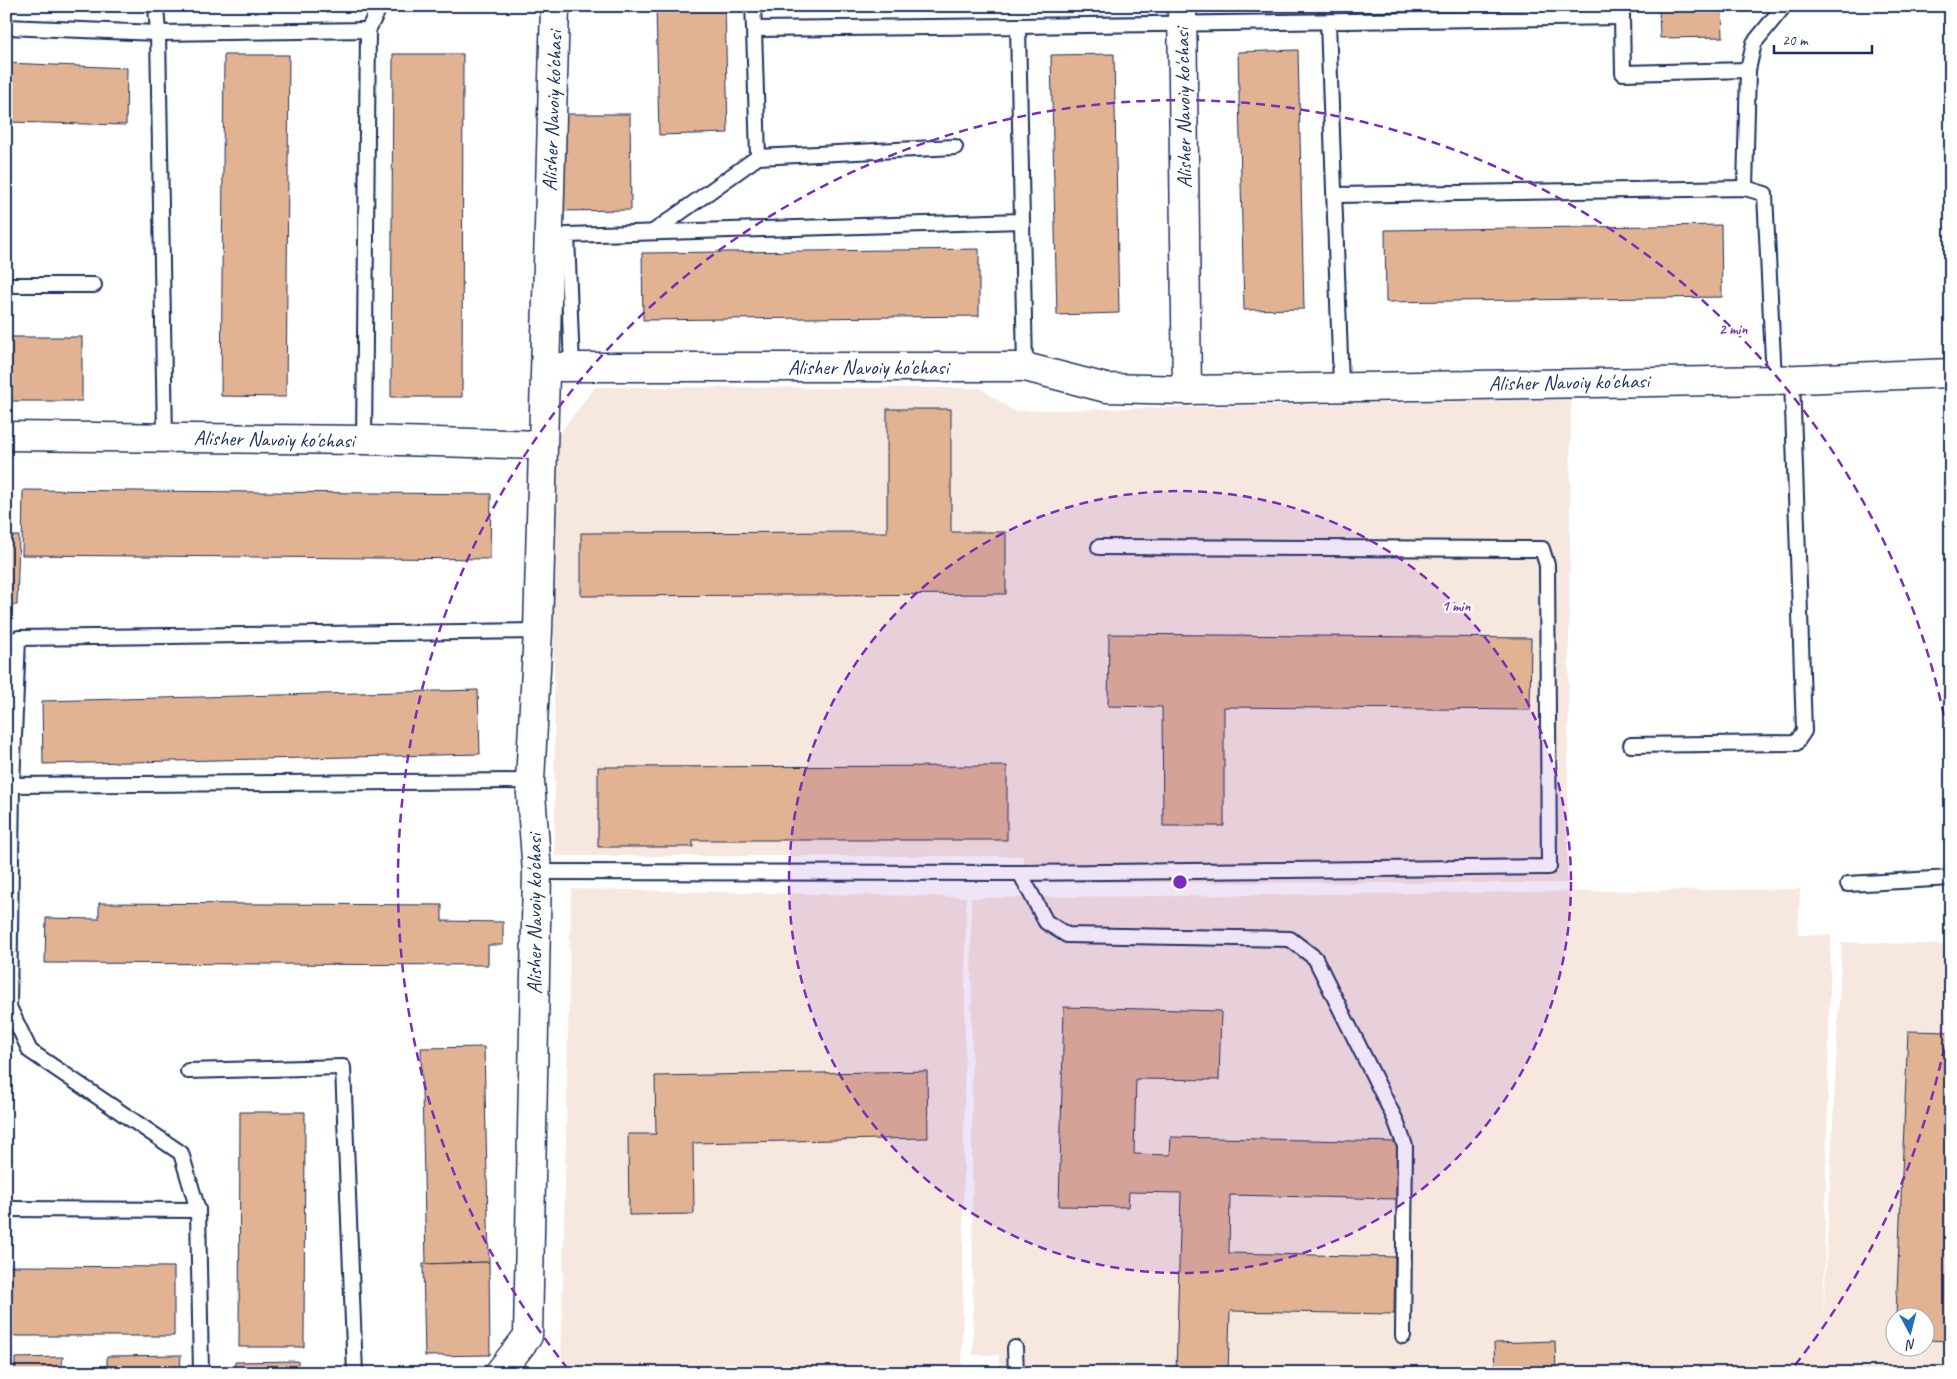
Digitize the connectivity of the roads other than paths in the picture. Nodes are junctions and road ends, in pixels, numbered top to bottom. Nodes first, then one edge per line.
1 (156, 6) edge
2 (380, 6) edge
3 (555, 6) edge
4 (753, 6) edge
5 (1784, 6) edge
6 (1622, 12) edge
7 (1182, 15) edge
8 (1328, 22) junction
9 (1018, 26) junction
10 (6, 27) edge
11 (754, 29) junction
12 (368, 30) junction
13 (158, 33) junction
14 (1748, 70) junction
15 (955, 147) dead end
16 (758, 158) junction
17 (1745, 188) junction
18 (1336, 195) junction
19 (1022, 221) junction
20 (653, 232) junction
21 (6, 285) edge
22 (94, 285) dead end
23 (559, 367) junction
24 (1025, 367) junction
25 (1951, 372) edge
26 (1783, 380) junction
27 (1342, 385) junction
28 (1187, 390) junction
29 (6, 436) edge
30 (165, 437) junction
31 (364, 440) junction
32 (542, 445) junction
33 (1099, 547) dead end
34 (538, 630) junction
35 (12, 638) edge
36 (1631, 745) dead end
37 (530, 781) junction
38 (12, 785) junction
39 (537, 872) junction
40 (1020, 873) junction
41 (1951, 878) edge
42 (1848, 884) dead end
43 (188, 1071) dead end
44 (6, 1209) edge
45 (198, 1210) junction
46 (1403, 1336) dead end
47 (1015, 1348) dead end
48 (201, 1373) edge
49 (355, 1373) edge
50 (499, 1373) edge
51 (1016, 1373) edge

1 - 13 lane
2 - 12 lane
3 - 23 street, Alisher Navoiy ko'chasi
4 - 11 lane
5 - 14 lane
6 - 8 lane
6 - 14 lane
7 - 8 lane
7 - 9 lane
7 - 28 street, Alisher Navoiy ko'chasi
8 - 18 lane
9 - 11 lane
9 - 19 lane
10 - 13 lane
11 - 16 lane
12 - 13 lane
12 - 31 lane
13 - 30 lane
14 - 17 lane
15 - 16 lane
16 - 20 lane
17 - 18 lane
17 - 26 lane
18 - 27 lane
19 - 20 lane
19 - 24 lane
20 - 23 lane
21 - 22 lane
23 - 24 street, Alisher Navoiy ko'chasi
23 - 32 street, Alisher Navoiy ko'chasi
24 - 28 street, Alisher Navoiy ko'chasi
25 - 26 street, Alisher Navoiy ko'chasi
26 - 27 street, Alisher Navoiy ko'chasi
26 - 36 lane
27 - 28 street, Alisher Navoiy ko'chasi
29 - 30 street, Alisher Navoiy ko'chasi
30 - 31 street, Alisher Navoiy ko'chasi
31 - 32 street, Alisher Navoiy ko'chasi
32 - 34 street, Alisher Navoiy ko'chasi
33 - 40 lane
34 - 35 lane
34 - 37 street, Alisher Navoiy ko'chasi
35 - 38 lane
37 - 38 lane
37 - 39 street, Alisher Navoiy ko'chasi
38 - 45 lane
39 - 40 lane
39 - 50 street, Alisher Navoiy ko'chasi
40 - 46 lane
41 - 42 lane
43 - 49 lane
44 - 45 lane
45 - 48 lane
47 - 51 lane

